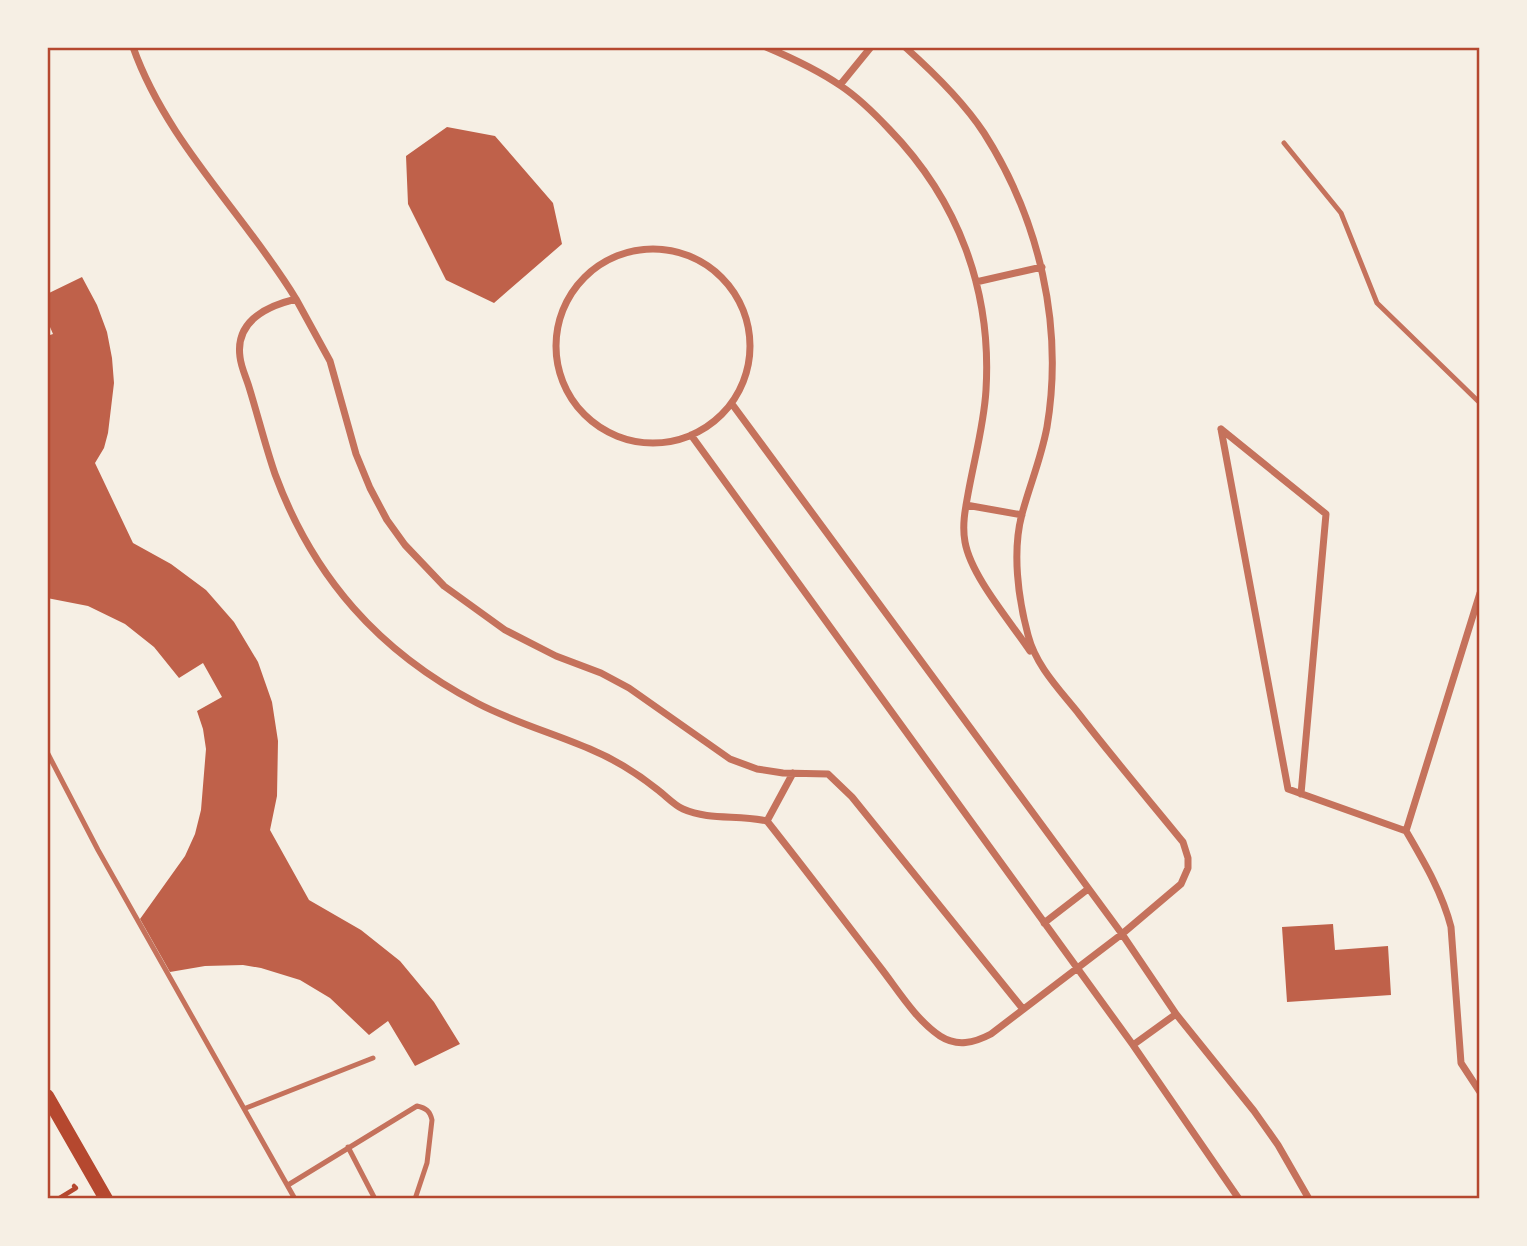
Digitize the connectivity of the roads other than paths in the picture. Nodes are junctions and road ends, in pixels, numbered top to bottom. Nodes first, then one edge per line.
1 (133, 47) edge
2 (766, 47) edge
3 (871, 47) edge
4 (905, 47) edge
5 (840, 85) junction
6 (1284, 143) dead end
7 (1042, 267) junction
8 (976, 282) junction
9 (296, 299) junction
10 (1480, 403) edge
11 (732, 404) junction
12 (691, 435) junction
13 (966, 505) junction
14 (1022, 515) junction
15 (1480, 593) edge
16 (1036, 660) junction
17 (47, 752) edge
18 (793, 773) junction
19 (1301, 794) junction
20 (767, 821) junction
21 (1406, 831) junction
22 (1088, 889) junction
23 (1044, 923) junction
24 (1122, 934) junction
25 (1077, 968) junction
26 (1023, 1009) junction
27 (1176, 1014) junction
28 (1133, 1045) junction
29 (373, 1058) dead end
30 (1480, 1092) edge
31 (47, 1096) edge
32 (246, 1108) junction
33 (348, 1147) junction
34 (288, 1185) junction
35 (106, 1199) edge
36 (295, 1199) edge
37 (375, 1199) edge
38 (415, 1199) edge
39 (1239, 1199) edge
40 (1309, 1199) edge

1 - 9 street
2 - 5 street
3 - 5 street
4 - 7 street
5 - 8 street
6 - 10 lane
7 - 8 street
7 - 14 street
8 - 13 street
9 - 18 street
9 - 20 street
11 - 12 street
11 - 12 street
11 - 22 street
12 - 23 street
13 - 14 street
13 - 16 street
14 - 16 street
15 - 21 street
16 - 24 street
17 - 32 lane
18 - 20 street
18 - 26 street
19 - 19 street
19 - 21 street
20 - 26 street
21 - 30 street
22 - 23 street
22 - 24 street
23 - 25 street
24 - 25 street
24 - 27 street
25 - 26 street
25 - 28 street
27 - 28 street
27 - 40 street
28 - 39 street
29 - 32 lane
31 - 35 main road
32 - 34 lane
33 - 34 lane
33 - 37 lane
33 - 38 lane
34 - 36 lane

